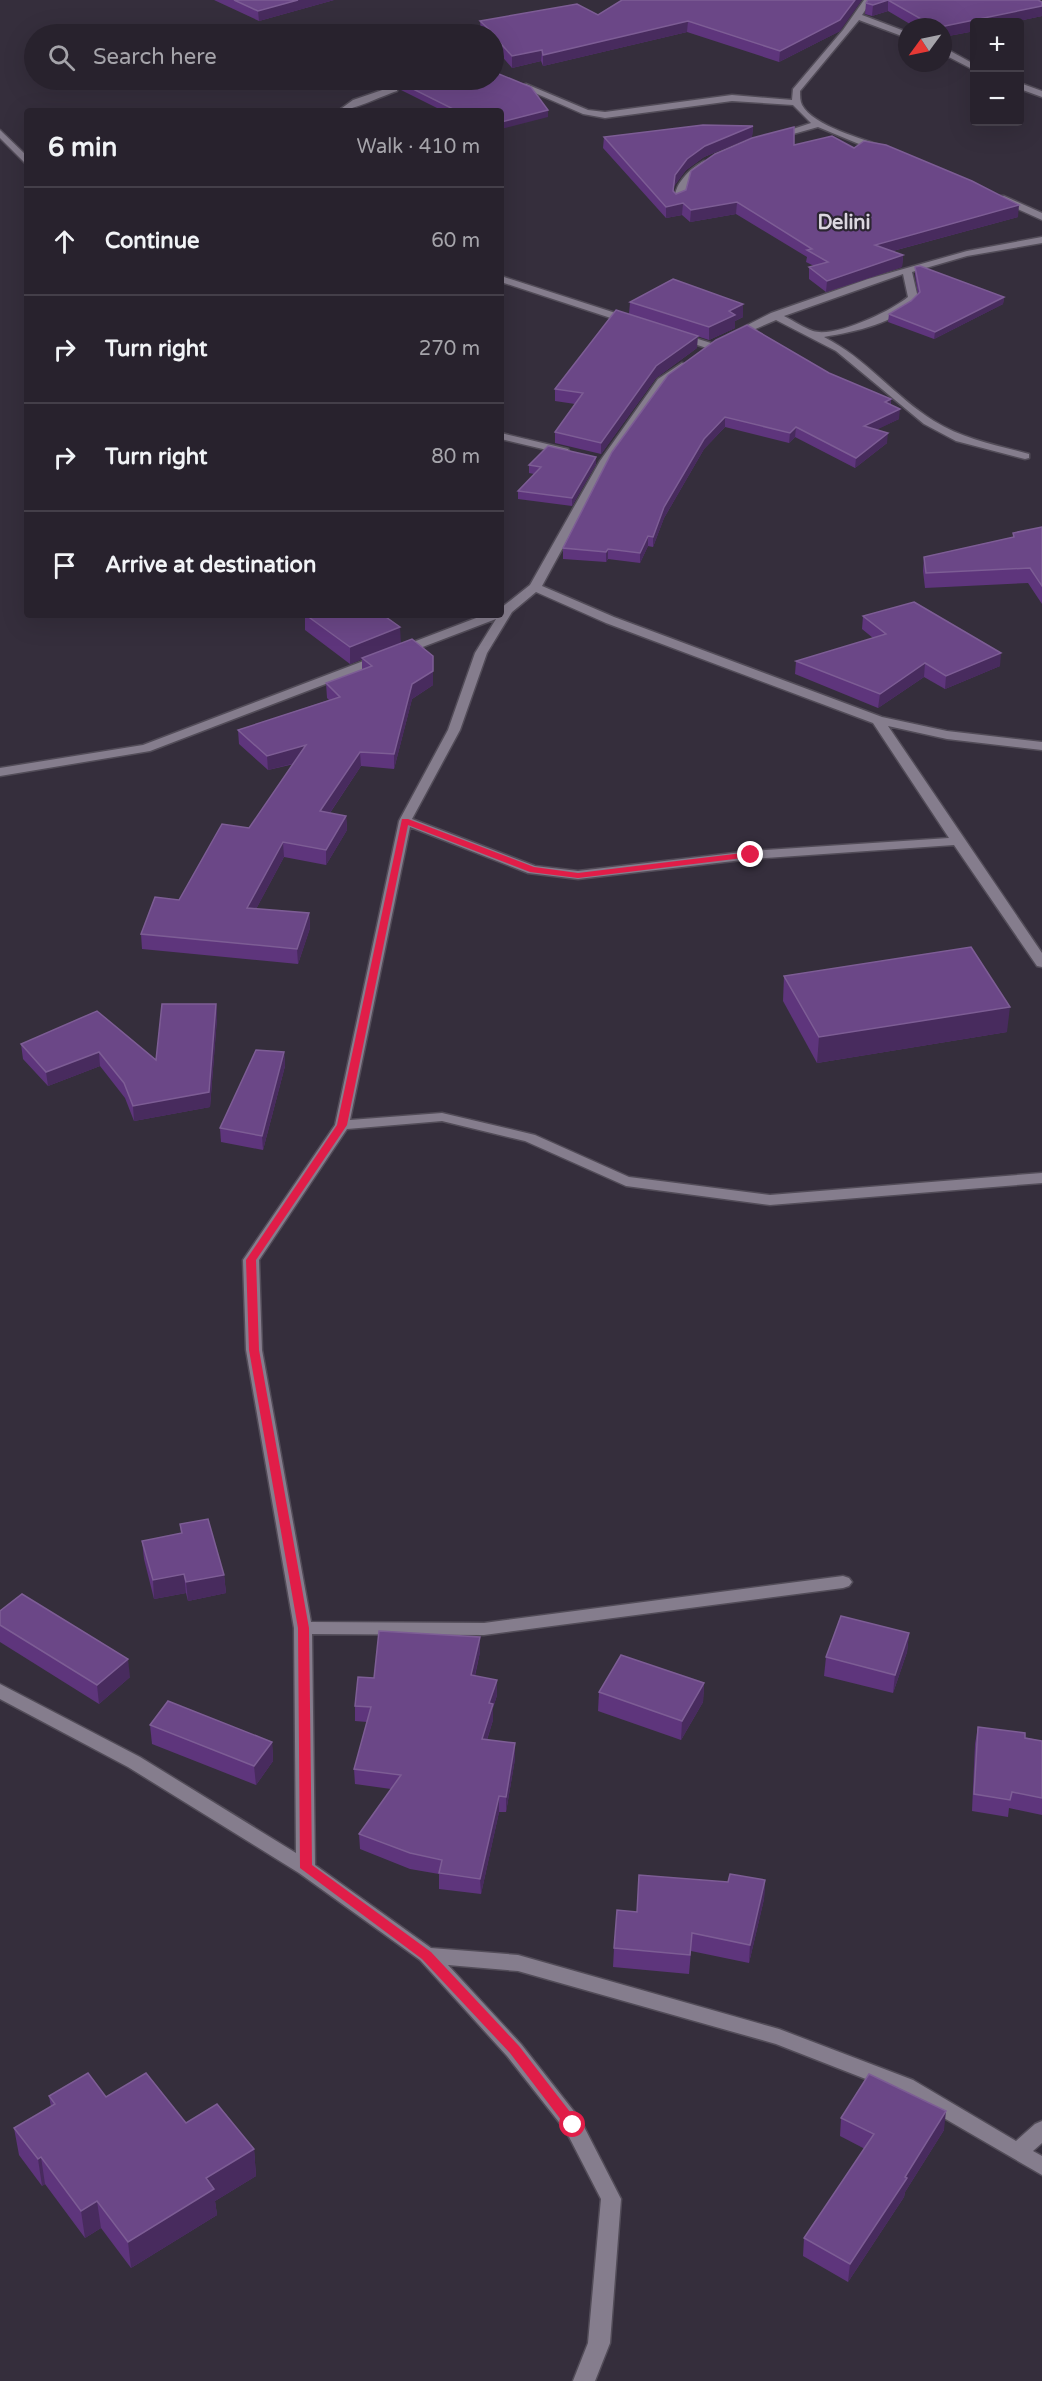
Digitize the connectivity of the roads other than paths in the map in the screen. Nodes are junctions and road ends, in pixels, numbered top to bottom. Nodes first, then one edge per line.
1 (868, 0) edge
2 (856, 16) junction
3 (898, 32) edge
4 (952, 55) edge
5 (970, 65) edge
6 (522, 86) edge
7 (1024, 87) edge
8 (391, 90) edge
9 (1042, 94) edge
10 (796, 103) junction
11 (347, 108) edge
12 (820, 123) junction
13 (0, 133) edge
14 (766, 141) edge
15 (892, 153) edge
16 (24, 159) edge
17 (715, 159) edge
18 (991, 194) edge
19 (678, 201) edge
20 (1042, 217) edge
21 (1042, 240) edge
22 (907, 271) junction
23 (504, 280) edge
24 (775, 315) junction
25 (644, 325) edge
26 (666, 332) edge
27 (815, 335) junction
28 (710, 346) junction
29 (701, 353) edge
30 (691, 360) edge
31 (504, 437) edge
32 (571, 452) edge
33 (1025, 456) dead end
34 (535, 587) junction
35 (504, 609) edge
36 (481, 618) edge
37 (499, 618) edge
38 (878, 720) junction
39 (1042, 746) edge
40 (0, 772) edge
41 (405, 821) junction
42 (958, 841) junction
43 (1042, 963) edge
44 (342, 1125) junction
45 (1042, 1178) edge
46 (843, 1582) dead end
47 (303, 1628) junction
48 (0, 1691) edge
49 (306, 1868) junction
50 (427, 1955) junction
51 (1042, 2130) edge
52 (1019, 2151) junction
53 (1042, 2166) edge
54 (584, 2381) edge

1 - 2 street
2 - 3 street
2 - 10 street
4 - 5 street
6 - 10 street
7 - 9 street
8 - 11 street
10 - 12 street
12 - 14 street
12 - 15 street
13 - 16 street
17 - 19 street
18 - 20 street
21 - 22 street
22 - 24 street
22 - 27 street
23 - 25 street
24 - 27 street
24 - 28 street
26 - 28 street
27 - 33 street
28 - 29 street
30 - 34 street
31 - 32 street
34 - 35 street
34 - 38 street
36 - 40 street
37 - 41 street
38 - 39 street
38 - 42 street
41 - 42 street
41 - 44 street
42 - 43 street
44 - 45 street
44 - 47 street
46 - 47 street
47 - 49 street
48 - 49 street
49 - 50 street
50 - 52 street
50 - 54 street
51 - 52 street
52 - 53 street

